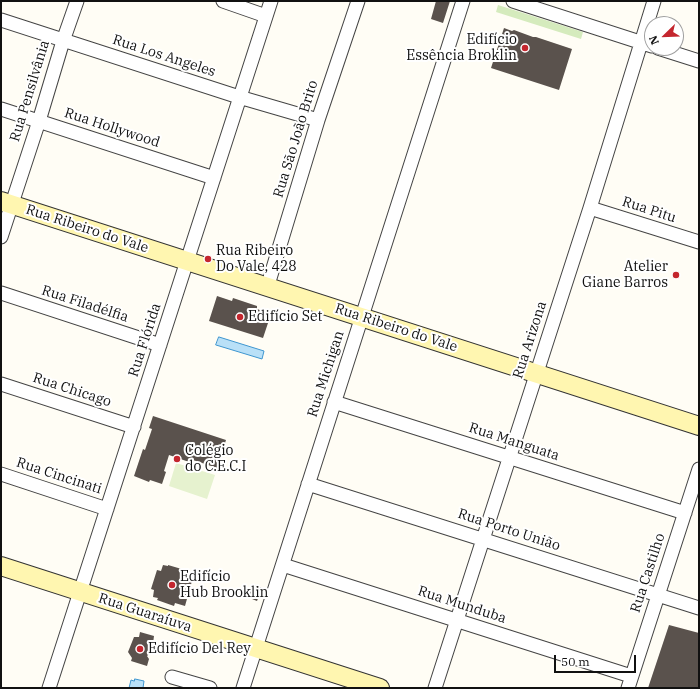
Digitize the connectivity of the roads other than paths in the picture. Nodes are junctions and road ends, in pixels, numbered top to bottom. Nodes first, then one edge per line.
1 (77, 1) edge
2 (223, 1) edge
3 (271, 1) edge
4 (358, 1) edge
5 (463, 1) edge
6 (513, 1) edge
7 (654, 1) edge
8 (266, 16) junction
9 (652, 16) edge
10 (1, 20) edge
11 (62, 41) junction
12 (644, 43) edge
13 (644, 53) edge
14 (683, 56) edge
15 (699, 61) edge
16 (239, 97) junction
17 (1, 109) edge
18 (318, 120) junction
19 (39, 121) junction
20 (214, 178) junction
21 (6, 203) edge
22 (590, 208) junction
23 (1, 237) edge
24 (699, 242) edge
25 (187, 261) junction
26 (267, 288) junction
27 (1, 293) edge
28 (361, 316) junction
29 (160, 345) junction
30 (536, 374) junction
31 (1, 384) edge
32 (334, 402) junction
33 (699, 426) edge
34 (134, 427) junction
35 (509, 456) junction
36 (699, 469) edge
37 (1, 474) edge
38 (308, 484) junction
39 (107, 509) junction
40 (685, 513) junction
41 (483, 539) junction
42 (1, 566) edge
43 (283, 566) junction
44 (80, 592) junction
45 (659, 595) junction
46 (699, 608) edge
47 (457, 621) junction
48 (256, 649) junction
49 (172, 677) dead end
50 (630, 682) edge
51 (49, 688) edge
52 (210, 688) edge
53 (243, 688) edge
54 (380, 688) edge
55 (435, 688) edge

1 - 11 street, Rua Pensilvânia
2 - 8 street
3 - 8 street, Rua Flórida
4 - 18 street, Rua São João Brito
5 - 28 street, Rua Michigan
6 - 12 street
7 - 9 street, Rua Arizona
8 - 16 street, Rua Flórida
10 - 11 street, Rua Los Angeles
11 - 16 street, Rua Los Angeles
11 - 19 street, Rua Pensilvânia
13 - 22 street, Rua Arizona
14 - 15 street
16 - 18 street, Rua Los Angeles
16 - 20 street, Rua Flórida
17 - 19 street, Rua Hollywood
18 - 26 street, Rua São João Brito
19 - 20 street, Rua Hollywood
19 - 21 street, Rua Pensilvânia
20 - 25 street, Rua Flórida
21 - 23 street, Rua Pensilvânia
21 - 25 street, Rua Ribeiro do Vale
22 - 24 street, Rua Pitu
22 - 30 street, Rua Arizona
25 - 26 street, Rua Ribeiro do Vale
25 - 29 street, Rua Flórida
26 - 28 street, Rua Ribeiro do Vale
27 - 29 street, Rua Filadélfia
28 - 30 street, Rua Ribeiro do Vale
28 - 32 street, Rua Michigan
29 - 34 street, Rua Flórida
30 - 33 street, Rua Ribeiro do Vale
30 - 35 street, Rua Arizona
31 - 34 street, Rua Chicago
32 - 35 street, Rua Manguata
32 - 38 street, Rua Michigan
34 - 39 street, Rua Flórida
35 - 40 street, Rua Manguata
35 - 41 street, Rua Arizona
36 - 40 street, Rua Castilho
37 - 39 street, Rua Cincinati
38 - 41 street, Rua Porto União
38 - 43 street, Rua Michigan
39 - 44 street, Rua Flórida
40 - 45 street, Rua Castilho
41 - 45 street, Rua Porto União
41 - 47 street, Rua Arizona
42 - 44 street, Rua Guaraíuva
43 - 47 street, Rua Munduba
43 - 48 street, Rua Michigan
44 - 48 street, Rua Guaraíuva
44 - 51 street, Rua Flórida
45 - 46 street, Rua Porto União
45 - 50 street, Rua Castilho
47 - 50 street, Rua Munduba
47 - 55 street, Rua Arizona
48 - 53 street, Rua Michigan
48 - 54 street, Rua Guaraíuva
49 - 52 street

